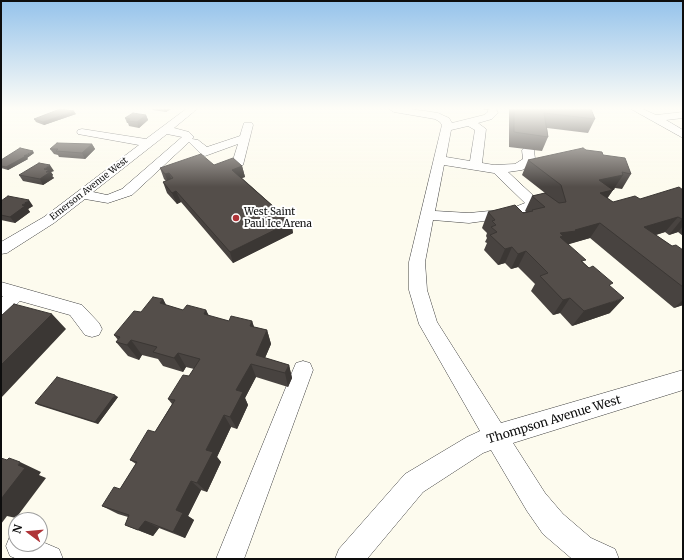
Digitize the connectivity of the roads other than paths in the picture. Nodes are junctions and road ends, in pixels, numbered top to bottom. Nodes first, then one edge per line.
1 (101, 135) edge
2 (158, 135) edge
3 (186, 135) edge
4 (444, 135) edge
5 (480, 135) edge
6 (245, 138) joint
7 (194, 142) dead end
8 (148, 143) junction
9 (528, 150) edge
10 (439, 160) junction
11 (123, 162) junction
12 (230, 166) edge
13 (475, 166) junction
14 (156, 167) junction
15 (497, 169) junction
16 (82, 194) junction
17 (427, 215) junction
18 (1, 249) edge
19 (9, 291) edge
20 (1, 309) edge
21 (92, 329) dead end
22 (303, 370) dead end
23 (683, 380) edge
24 (497, 436) junction
25 (33, 552) edge
26 (49, 559) edge
27 (230, 559) edge
28 (349, 559) edge
29 (605, 559) edge

1 - 8 street
2 - 8 street, Emerson Avenue West
3 - 14 street
4 - 10 street
5 - 13 street
6 - 7 street
6 - 12 street
8 - 11 street, Emerson Avenue West
9 - 15 street
10 - 13 street
10 - 17 street
11 - 14 street
11 - 16 street, Emerson Avenue West
13 - 15 street
14 - 16 street
15 - 17 street
16 - 18 street, Emerson Avenue West
17 - 24 street
19 - 20 street
19 - 21 street
22 - 27 street
23 - 24 street, Thompson Avenue West
24 - 28 street, Thompson Avenue West
24 - 29 street
25 - 26 street

